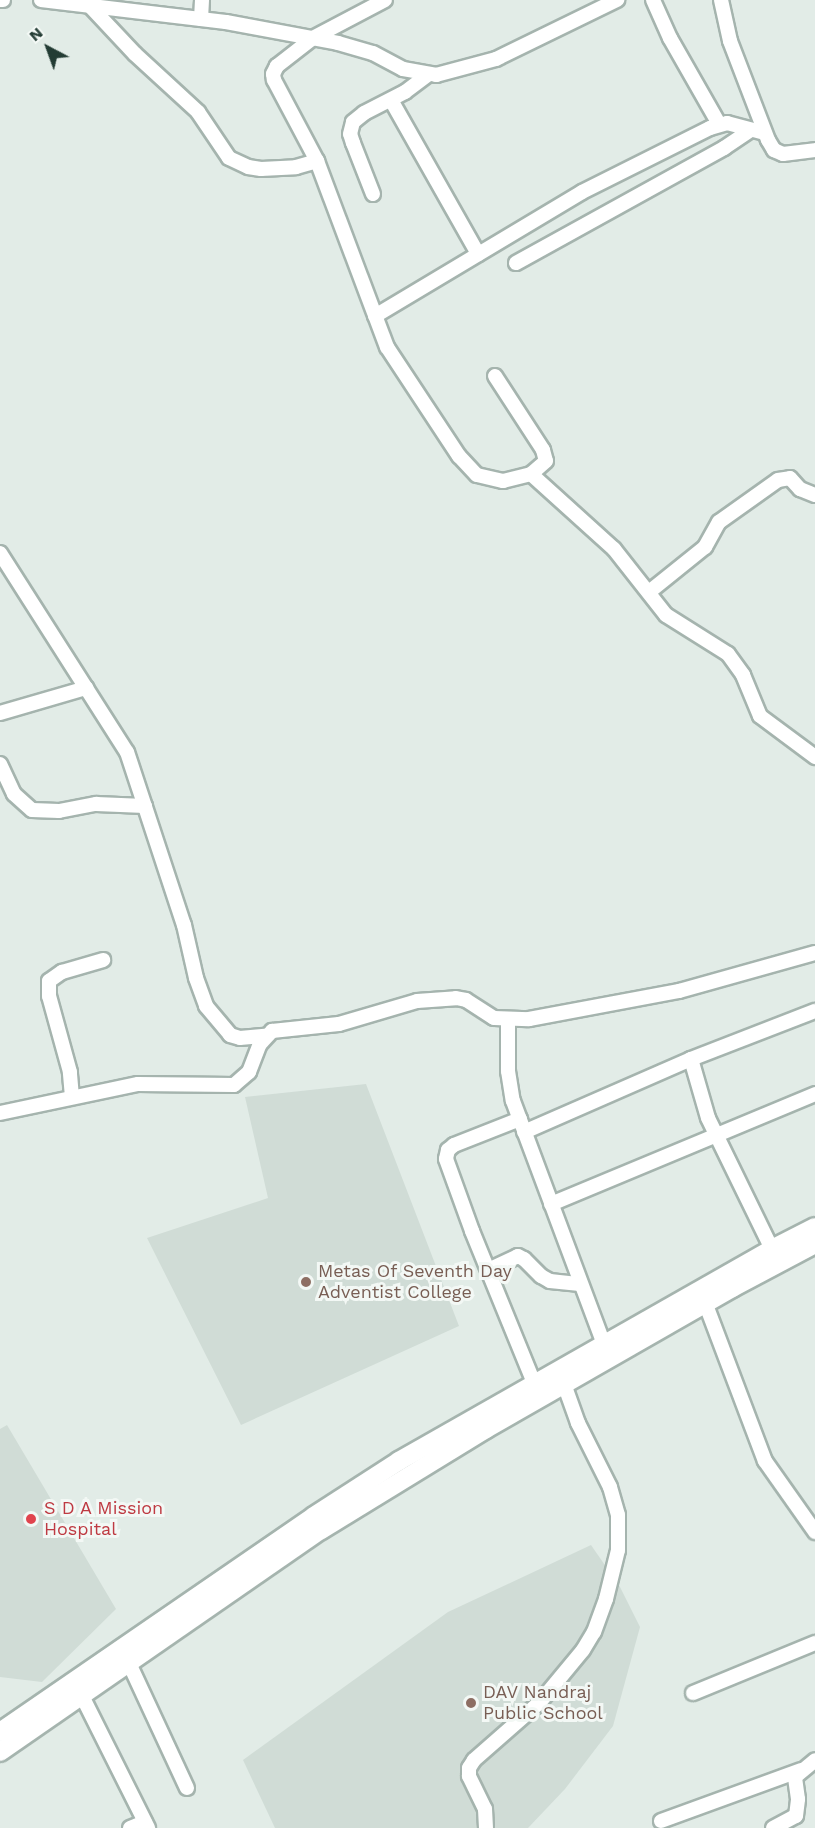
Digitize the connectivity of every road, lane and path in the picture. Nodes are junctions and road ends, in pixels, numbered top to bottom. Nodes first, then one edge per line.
1 (41, 0) edge
2 (202, 0) edge
3 (384, 0) edge
4 (617, 0) edge
5 (653, 0) edge
6 (721, 0) edge
7 (603, 3) edge
8 (366, 4) edge
9 (89, 5) junction
10 (201, 19) junction
11 (313, 38) junction
12 (429, 74) junction
13 (391, 100) junction
14 (719, 124) junction
15 (749, 131) junction
16 (765, 134) junction
17 (815, 150) edge
18 (317, 161) junction
19 (373, 194) dead end
20 (478, 254) junction
21 (516, 262) dead end
22 (375, 316) junction
23 (495, 376) dead end
24 (531, 474) junction
25 (815, 495) edge
26 (0, 553) edge
27 (649, 592) junction
28 (86, 688) junction
29 (0, 713) edge
30 (815, 757) edge
31 (0, 764) edge
32 (145, 806) junction
33 (815, 953) edge
34 (103, 960) dead end
35 (815, 1011) edge
36 (508, 1020) junction
37 (265, 1036) junction
38 (691, 1059) junction
39 (815, 1094) edge
40 (72, 1097) junction
41 (0, 1113) edge
42 (522, 1126) junction
43 (715, 1134) junction
44 (551, 1204) junction
45 (815, 1227) edge
46 (815, 1244) edge
47 (772, 1249) junction
48 (488, 1270) junction
49 (579, 1284) junction
50 (703, 1296) junction
51 (604, 1344) junction
52 (534, 1383) junction
53 (564, 1384) junction
54 (815, 1532) edge
55 (815, 1644) edge
56 (128, 1661) junction
57 (693, 1693) dead end
58 (81, 1694) junction
59 (0, 1732) edge
60 (0, 1752) edge
61 (815, 1760) edge
62 (801, 1770) junction
63 (187, 1788) dead end
64 (661, 1821) dead end
65 (146, 1825) edge
66 (130, 1828) edge
67 (486, 1828) edge
68 (773, 1828) edge

1 - 9 street
2 - 10 street
3 - 8 street
4 - 7 street
5 - 14 street
6 - 16 street
7 - 12 street
8 - 11 street
9 - 10 street
9 - 18 street
10 - 11 street
11 - 12 street
11 - 18 street
12 - 13 street
13 - 19 street
13 - 20 street
14 - 15 street
14 - 20 street
15 - 16 street
15 - 21 street
16 - 17 street
18 - 22 street
20 - 22 street
22 - 24 street
23 - 24 street
24 - 27 street
25 - 27 street
26 - 28 street
27 - 30 street
28 - 29 street
28 - 32 street
31 - 32 street
32 - 37 street
33 - 36 street
34 - 40 street
35 - 38 street
36 - 37 street
36 - 42 street
37 - 40 street
38 - 42 street
38 - 43 street
39 - 43 street
40 - 41 street
42 - 44 street
42 - 48 street
43 - 44 street
43 - 47 street
44 - 49 street
45 - 47 main road
46 - 50 main road
47 - 50 main road
48 - 49 street
48 - 52 street
49 - 51 street
50 - 51 main road
50 - 53 main road
50 - 54 street
51 - 52 main road
52 - 59 main road
53 - 56 main road
53 - 67 street
55 - 57 street
56 - 58 main road
56 - 63 street
58 - 60 main road
58 - 65 street
61 - 62 street
62 - 64 street
62 - 68 street
65 - 66 street

